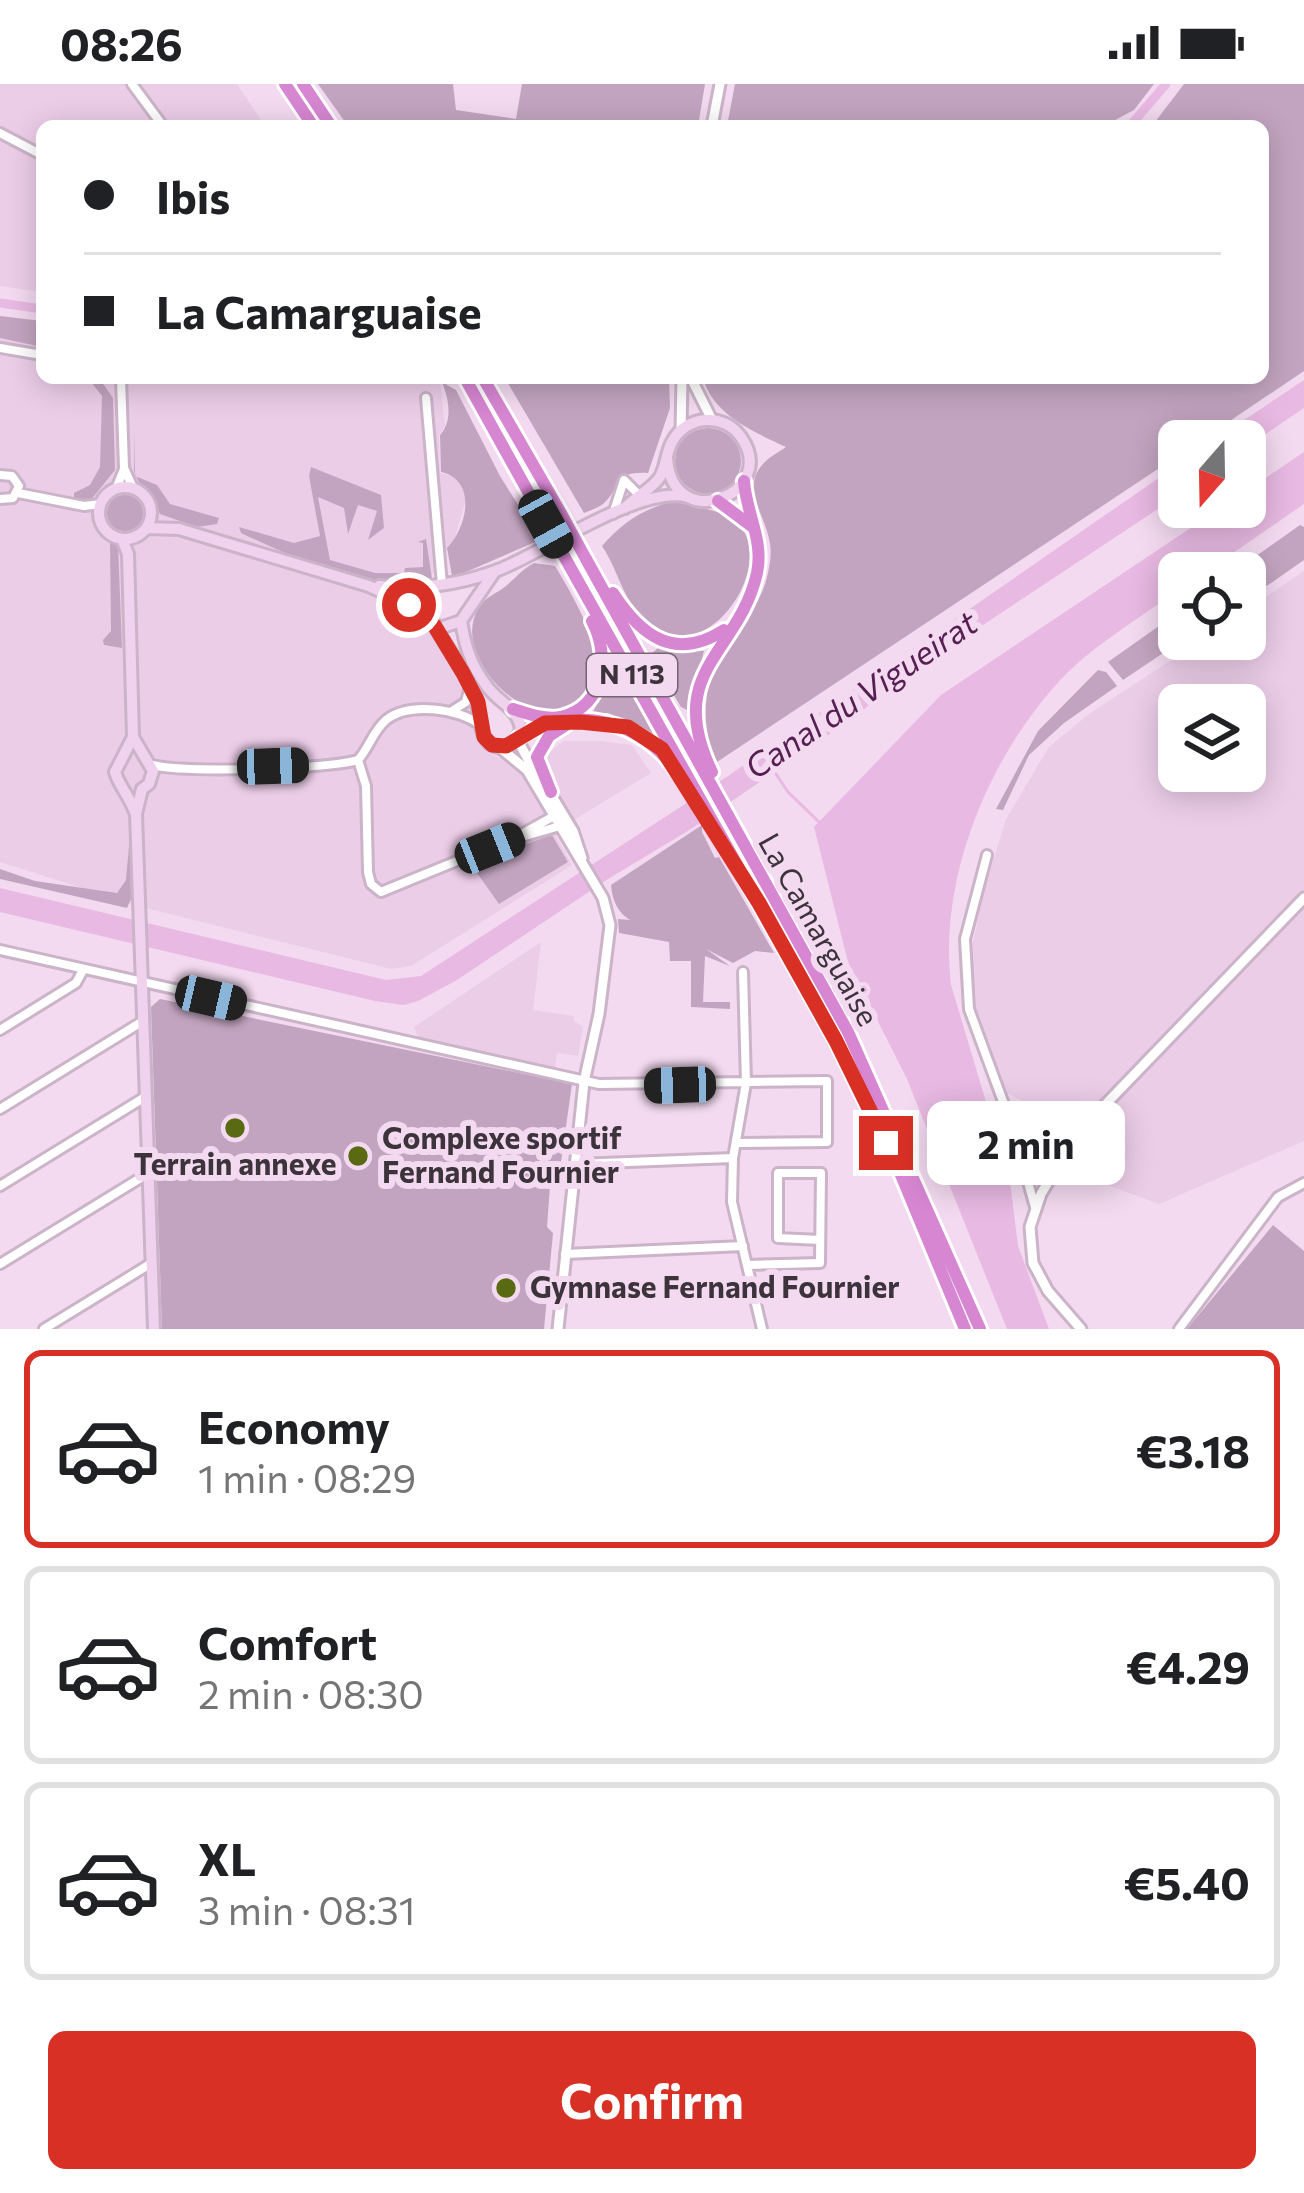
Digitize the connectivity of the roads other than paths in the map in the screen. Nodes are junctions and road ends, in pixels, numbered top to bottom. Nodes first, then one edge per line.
1 (132, 84) edge
2 (282, 84) edge
3 (303, 84) edge
4 (720, 84) edge
5 (159, 120) edge
6 (309, 120) edge
7 (327, 120) edge
8 (713, 120) edge
9 (0, 134) edge
10 (36, 151) edge
11 (0, 348) edge
12 (36, 354) edge
13 (120, 384) edge
14 (468, 384) edge
15 (486, 384) edge
16 (686, 384) edge
17 (691, 384) edge
18 (426, 398) dead end
19 (712, 420) junction
20 (681, 430) junction
21 (667, 457) junction
22 (124, 468) junction
23 (0, 476) edge
24 (744, 481) junction
25 (134, 488) junction
26 (116, 489) junction
27 (17, 493) junction
28 (638, 494) junction
29 (688, 497) junction
30 (0, 499) edge
31 (718, 501) junction
32 (100, 509) junction
33 (618, 511) junction
34 (152, 513) junction
35 (147, 528) junction
36 (754, 528) junction
37 (179, 529) junction
38 (136, 537) junction
39 (122, 539) junction
40 (128, 554) junction
41 (586, 559) junction
42 (569, 565) junction
43 (495, 571) junction
44 (370, 586) junction
45 (442, 586) junction
46 (466, 608) junction
47 (430, 621) junction
48 (460, 621) junction
49 (730, 626) junction
50 (470, 685) junction
51 (513, 709) junction
52 (451, 712) junction
53 (580, 722) junction
54 (481, 726) junction
55 (133, 737) junction
56 (517, 738) junction
57 (499, 747) junction
58 (141, 754) junction
59 (125, 755) junction
60 (358, 760) junction
61 (153, 770) junction
62 (701, 781) junction
63 (127, 789) junction
64 (142, 789) junction
65 (550, 792) junction
66 (136, 814) junction
67 (721, 818) junction
68 (557, 821) junction
69 (987, 855) dead end
70 (583, 863) junction
71 (1304, 898) edge
72 (0, 950) edge
73 (82, 970) junction
74 (743, 972) dead end
75 (141, 982) junction
76 (143, 1021) junction
77 (0, 1030) edge
78 (584, 1082) junction
79 (746, 1083) junction
80 (146, 1096) junction
81 (0, 1109) edge
82 (737, 1143) junction
83 (733, 1158) junction
84 (576, 1164) junction
85 (148, 1174) junction
86 (1304, 1183) edge
87 (0, 1186) edge
88 (1035, 1207) junction
89 (820, 1240) junction
90 (743, 1246) junction
91 (565, 1254) junction
92 (0, 1264) edge
93 (150, 1264) junction
94 (748, 1264) junction
95 (964, 1328) edge
96 (44, 1329) edge
97 (154, 1329) edge
98 (558, 1329) edge
99 (762, 1329) edge
100 (980, 1329) edge
101 (1081, 1329) edge
102 (1179, 1329) edge

1 - 5 street
2 - 6 highway
3 - 7 highway
4 - 8 street
9 - 10 street
11 - 12 street
13 - 22 street
14 - 42 highway, La Camarguaise / N 113, bridge
15 - 41 highway, La Camarguaise / N 113, bridge
16 - 20 street
17 - 19 street
18 - 45 street
19 - 20 main road
19 - 24 main road
20 - 21 main road
21 - 28 main road
21 - 29 main road
22 - 25 street
22 - 26 street
23 - 27 street
24 - 31 main road
24 - 36 highway
25 - 26 main road
25 - 34 main road
26 - 32 main road
27 - 30 street
27 - 32 street
28 - 33 main road
28 - 33 street
29 - 31 main road
29 - 33 main road
31 - 36 highway
32 - 39 main road
33 - 43 main road
34 - 35 main road
34 - 37 main road
35 - 37 main road
35 - 38 main road
36 - 49 highway
37 - 44 main road
38 - 39 main road
38 - 40 main road
39 - 40 main road
40 - 55 main road
41 - 49 highway
41 - 62 highway, La Camarguaise / N 113
42 - 51 highway
42 - 62 highway, La Camarguaise / N 113
43 - 45 main road
43 - 46 main road
44 - 45 main road
44 - 47 main road
45 - 46 main road
45 - 47 main road
46 - 48 main road
47 - 48 main road
47 - 50 main road
48 - 51 main road
49 - 62 highway
50 - 52 street
50 - 54 main road
51 - 56 main road
52 - 54 street
52 - 60 street
53 - 56 highway
53 - 62 highway
53 - 65 highway
54 - 57 main road
55 - 58 main road
55 - 59 main road
56 - 57 main road
56 - 65 street
57 - 68 street
58 - 59 main road
58 - 61 main road
59 - 63 main road
60 - 61 street
60 - 68 street
61 - 64 main road
62 - 67 highway
62 - 67 highway, La Camarguaise / N 113
63 - 64 main road
63 - 66 main road
64 - 66 main road
65 - 70 street
66 - 75 main road
67 - 95 highway, La Camarguaise / N 113
67 - 100 highway, La Camarguaise / N 113
68 - 70 street
69 - 88 street
70 - 78 street
71 - 88 street
72 - 73 street
73 - 75 street
73 - 77 street
74 - 79 street
75 - 76 main road
75 - 78 street
76 - 80 main road
76 - 81 street
78 - 79 street
78 - 84 street
79 - 82 street
79 - 82 street
80 - 85 main road
80 - 87 street
82 - 83 street
83 - 84 street
83 - 90 street
84 - 91 street
85 - 92 street
85 - 93 main road
86 - 102 street
88 - 101 street
89 - 89 street
89 - 94 street
90 - 91 street
90 - 94 street
91 - 98 street
93 - 96 street
93 - 97 main road
94 - 99 street

